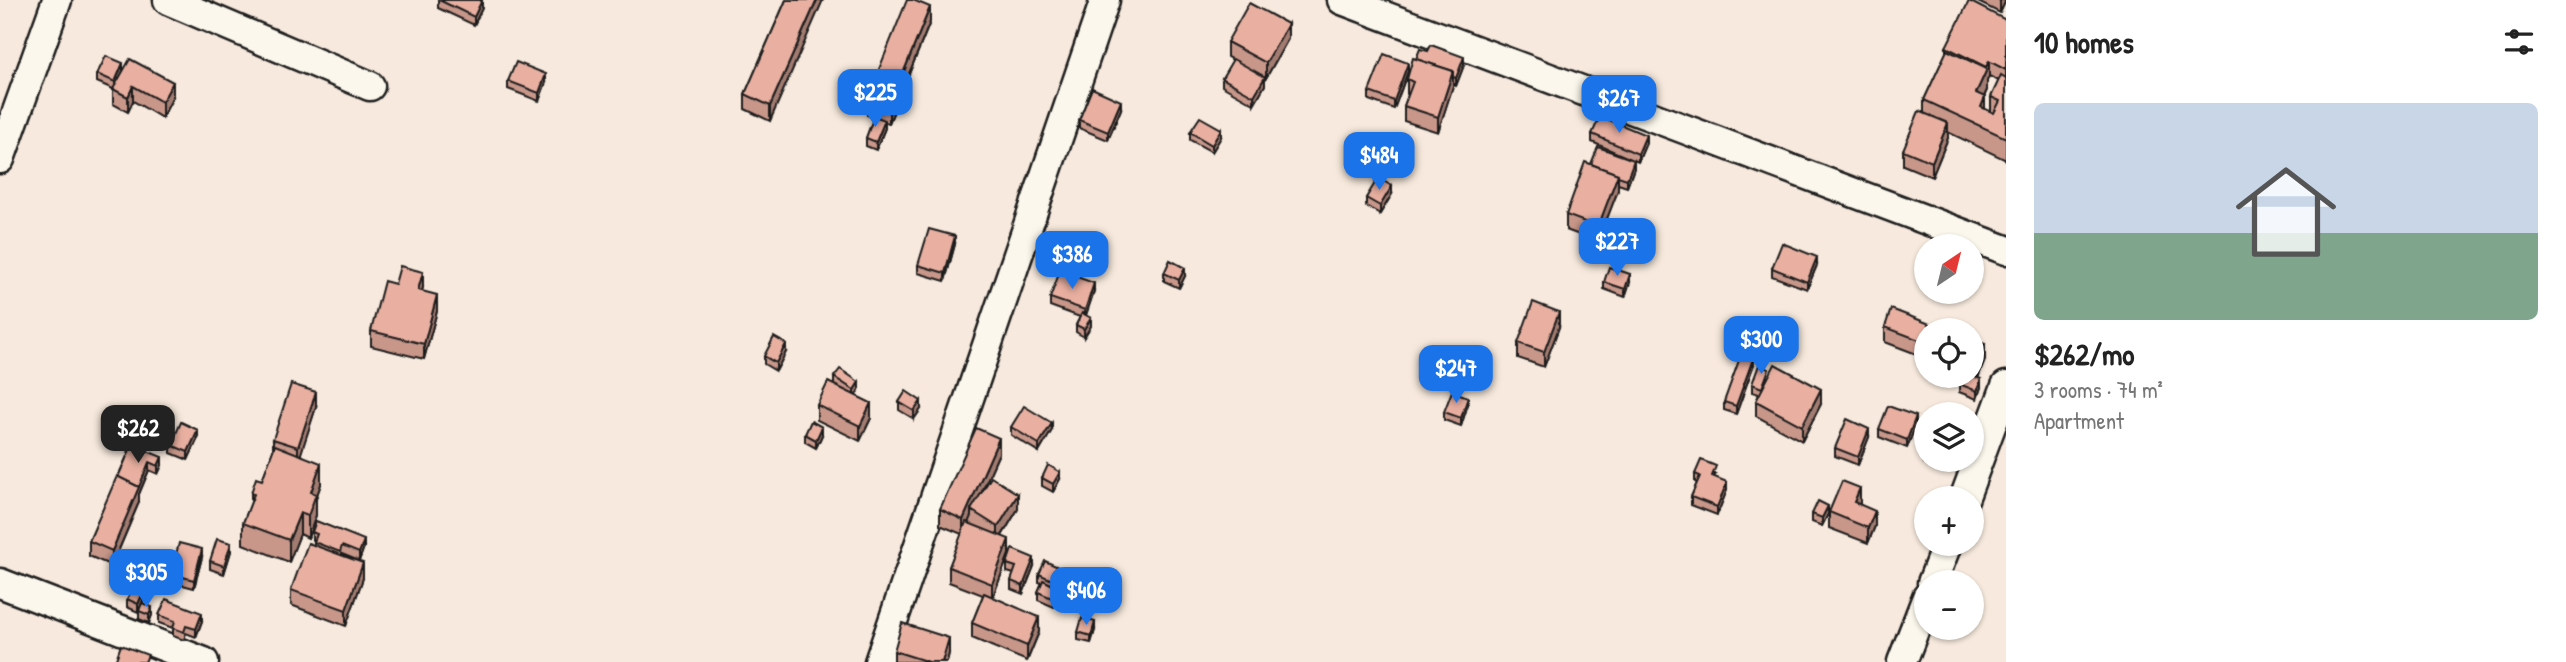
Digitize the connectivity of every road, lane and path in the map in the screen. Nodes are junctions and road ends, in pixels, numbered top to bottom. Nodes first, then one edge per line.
1 (57, 0) edge
2 (168, 0) edge
3 (1105, 0) edge
4 (1342, 0) edge
5 (370, 86) dead end
6 (0, 159) edge
7 (2006, 250) edge
8 (2006, 386) edge
9 (1969, 486) edge
10 (0, 583) edge
11 (1914, 631) edge
12 (204, 662) edge
13 (879, 662) edge
14 (1902, 662) edge

1 - 6 street
2 - 5 street
3 - 13 street
4 - 7 street
8 - 9 street
10 - 12 street
11 - 14 street

